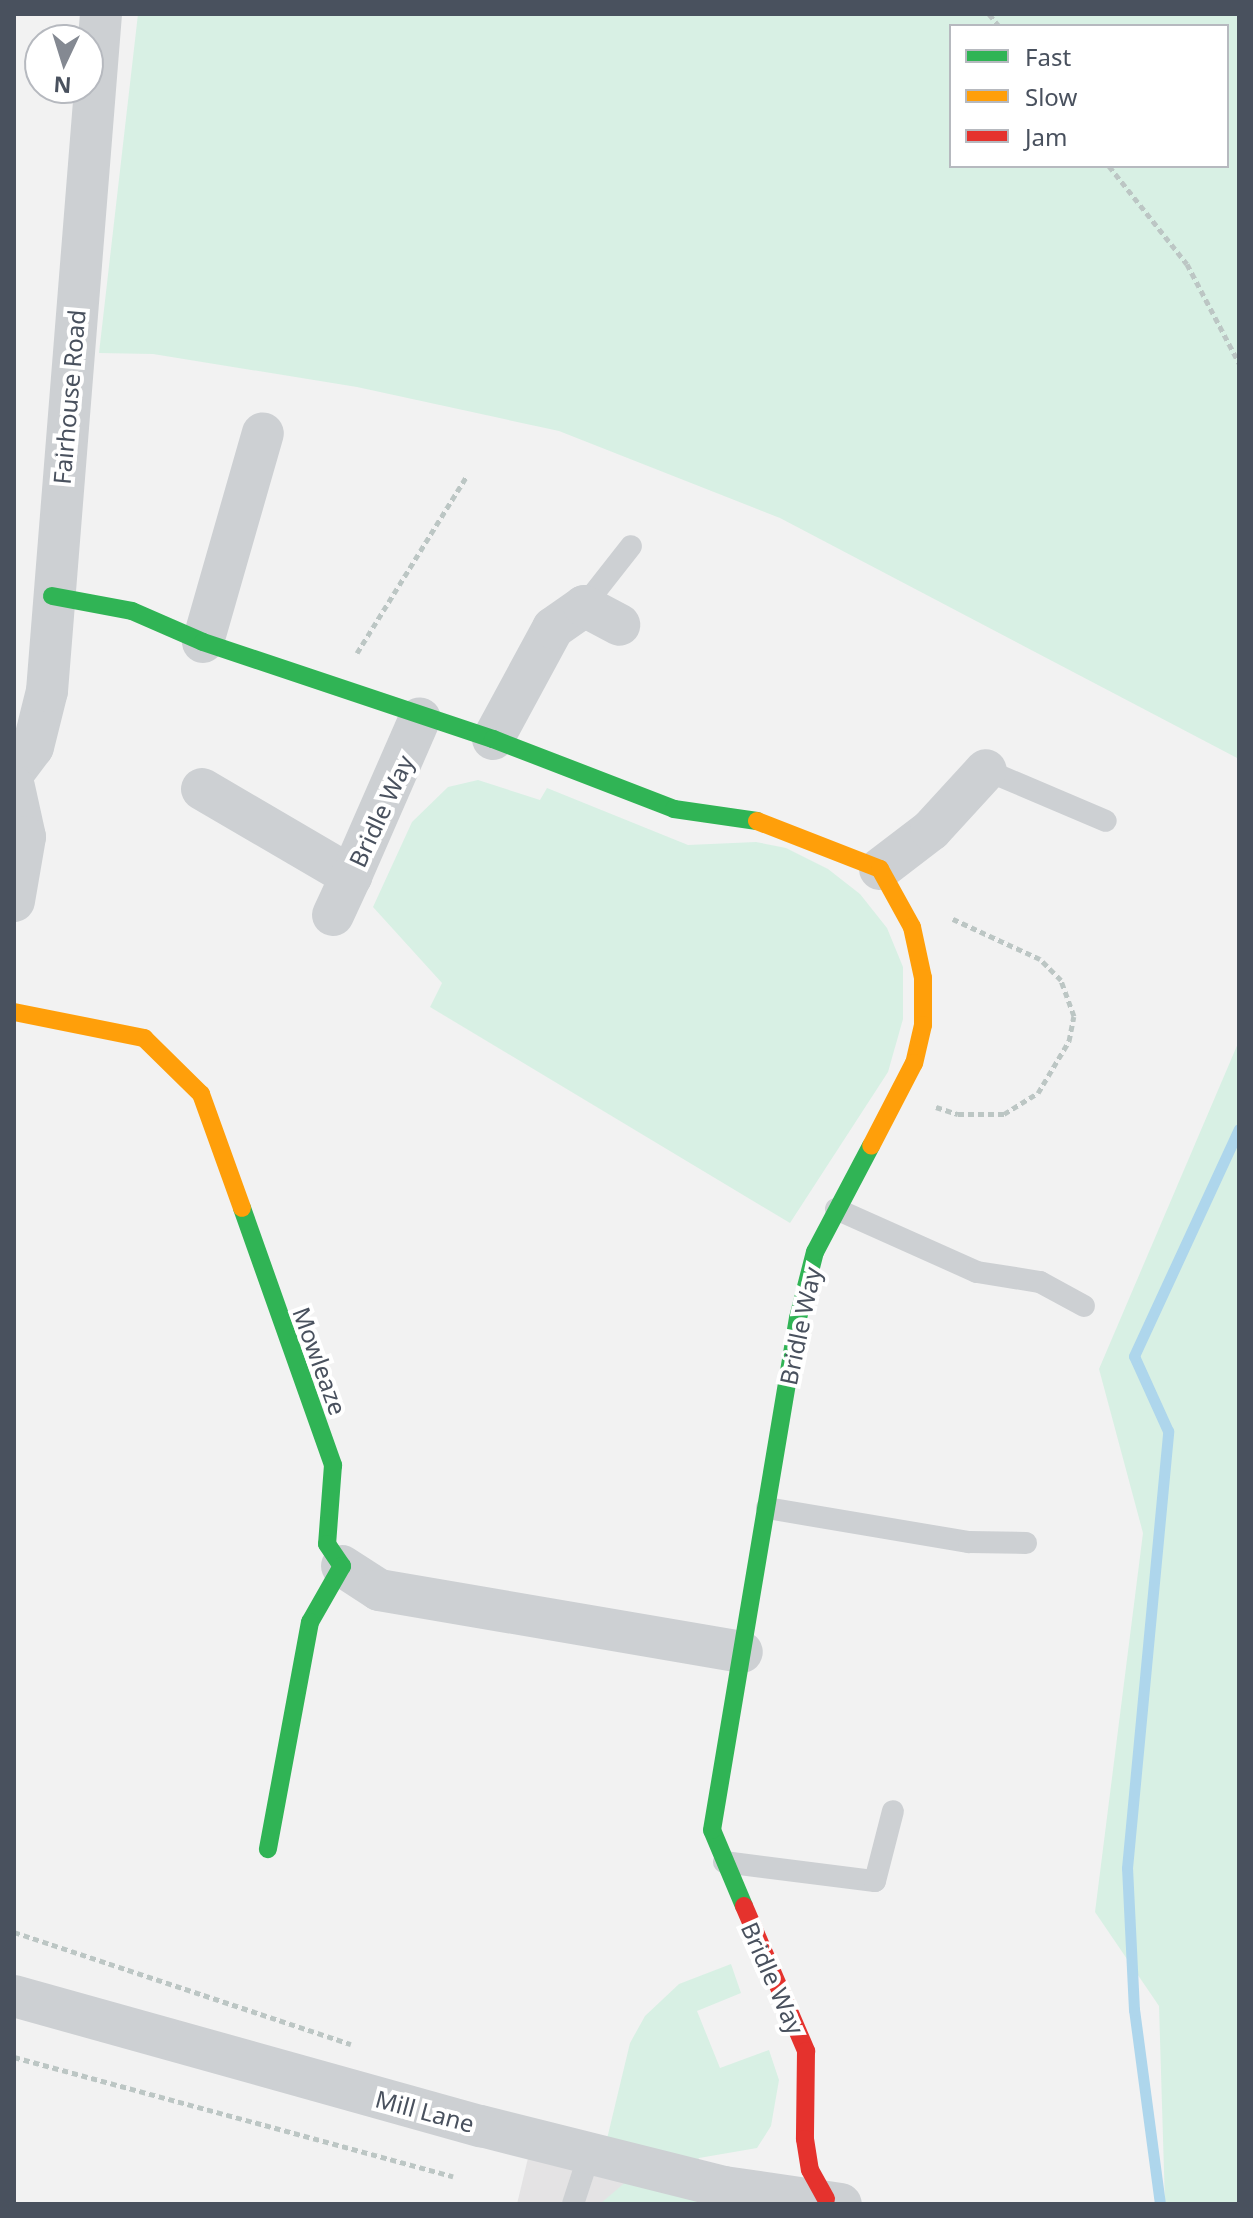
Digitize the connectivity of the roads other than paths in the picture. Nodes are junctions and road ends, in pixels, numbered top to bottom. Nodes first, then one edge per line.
1 (101, 14) edge
2 (263, 433) dead end
3 (631, 546) dead end
4 (52, 596) junction
5 (602, 615) joint
6 (203, 642) junction
7 (420, 718) junction
8 (493, 739) junction
9 (986, 770) joint
10 (14, 772) edge
11 (14, 787) edge
12 (202, 789) dead end
13 (1106, 821) dead end
14 (880, 869) junction
15 (351, 876) junction
16 (14, 901) edge
17 (333, 915) dead end
18 (14, 1012) edge
19 (836, 1209) junction
20 (1084, 1306) dead end
21 (767, 1508) junction
22 (1026, 1543) dead end
23 (342, 1566) junction
24 (742, 1652) junction
25 (893, 1811) dead end
26 (268, 1849) dead end
27 (724, 1862) junction
28 (14, 1996) edge
29 (590, 2152) junction
30 (834, 2201) edge
31 (573, 2204) edge

1 - 4 street, Fairhouse Road
2 - 6 street
3 - 5 lane
4 - 6 street
4 - 10 street, Fairhouse Road
5 - 8 street
6 - 7 street
7 - 8 street
7 - 15 street, Bridle Way
8 - 14 street
9 - 13 lane
9 - 14 street
11 - 16 street
12 - 15 street, Bridle Way
14 - 19 street, Bridle Way
15 - 17 street
18 - 23 street, Mowleaze
19 - 20 lane
19 - 21 street, Bridle Way
21 - 22 lane
21 - 24 street, Bridle Way
23 - 24 street
23 - 26 street
24 - 27 street, Bridle Way
25 - 27 lane
27 - 30 street, Bridle Way
28 - 29 street, Mill Lane
29 - 30 street, Mill Lane
29 - 31 lane

